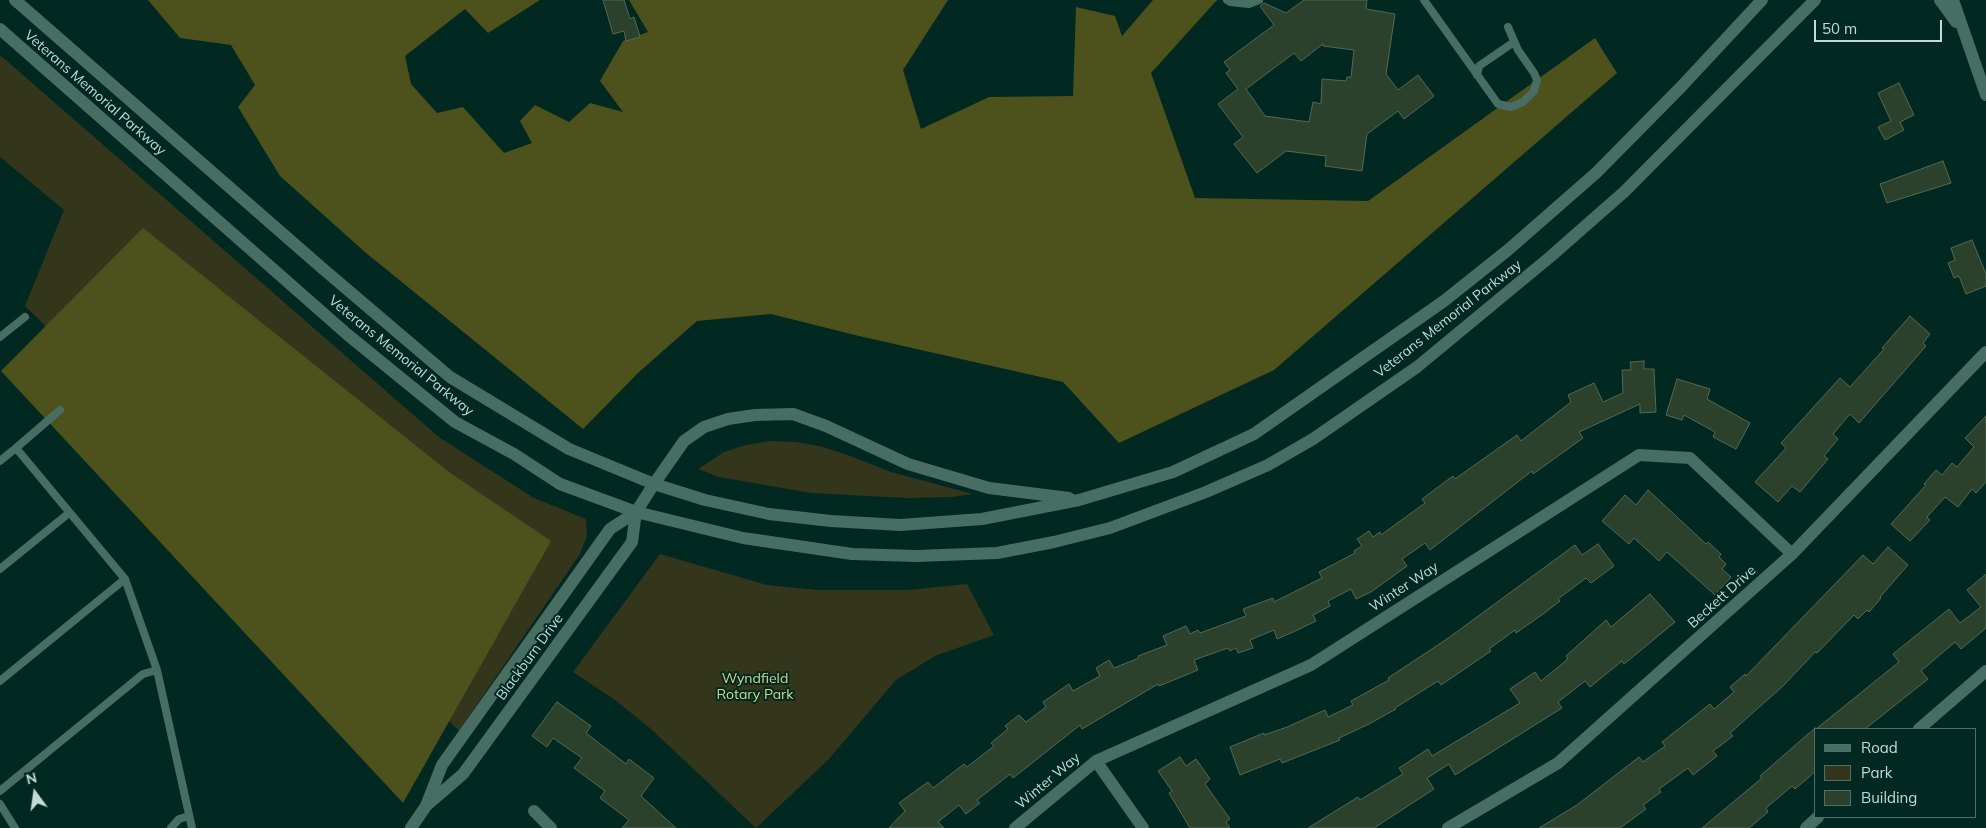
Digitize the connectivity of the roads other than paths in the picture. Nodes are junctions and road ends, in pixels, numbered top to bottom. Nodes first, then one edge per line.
1 (15, 0) edge
2 (1228, 0) edge
3 (1259, 0) edge
4 (1424, 0) edge
5 (1762, 0) edge
6 (1940, 0) edge
7 (1953, 0) edge
8 (1815, 1) edge
9 (1508, 27) dead end
10 (0, 29) edge
11 (1963, 32) junction
12 (1514, 42) junction
13 (1478, 75) junction
14 (1986, 95) edge
15 (25, 317) dead end
16 (0, 337) edge
17 (1986, 352) edge
18 (60, 410) dead end
19 (16, 448) junction
20 (0, 461) edge
21 (654, 484) junction
22 (1079, 500) junction
23 (636, 512) junction
24 (70, 513) junction
25 (1792, 554) junction
26 (0, 569) edge
27 (125, 579) junction
28 (157, 670) junction
29 (1986, 671) edge
30 (0, 681) edge
31 (1920, 728) edge
32 (1096, 761) junction
33 (0, 791) edge
34 (0, 804) edge
35 (426, 806) junction
36 (534, 811) dead end
37 (189, 816) junction
38 (1817, 818) edge
39 (15, 828) edge
40 (171, 828) edge
41 (192, 828) edge
42 (411, 828) edge
43 (551, 828) edge
44 (1015, 828) edge
45 (1143, 828) edge
46 (1448, 828) edge
47 (1806, 828) edge

1 - 21 main road, Veterans Memorial Parkway
2 - 3 lane
4 - 13 lane
5 - 22 main road, Veterans Memorial Parkway
6 - 11 main road
7 - 11 main road
8 - 23 main road, Veterans Memorial Parkway
9 - 12 lane
10 - 23 main road, Veterans Memorial Parkway
11 - 14 main road
12 - 13 lane
12 - 13 lane
15 - 16 lane
17 - 25 main road, Beckett Drive
18 - 19 lane
19 - 20 lane
19 - 24 lane
21 - 22 main road, Veterans Memorial Parkway
21 - 22 main road, Blackburn Drive
21 - 23 main road, Blackburn Drive
23 - 35 main road, Blackburn Drive
23 - 35 main road, Blackburn Drive
24 - 26 lane
24 - 27 lane
25 - 32 main road, Winter Way
25 - 46 main road, Beckett Drive
27 - 28 lane
27 - 30 lane
28 - 33 lane
28 - 37 lane
29 - 31 main road
32 - 44 main road, Winter Way
32 - 45 main road
34 - 39 lane
35 - 42 main road, Blackburn Drive
36 - 43 main road
37 - 40 lane
37 - 41 lane
38 - 47 main road

